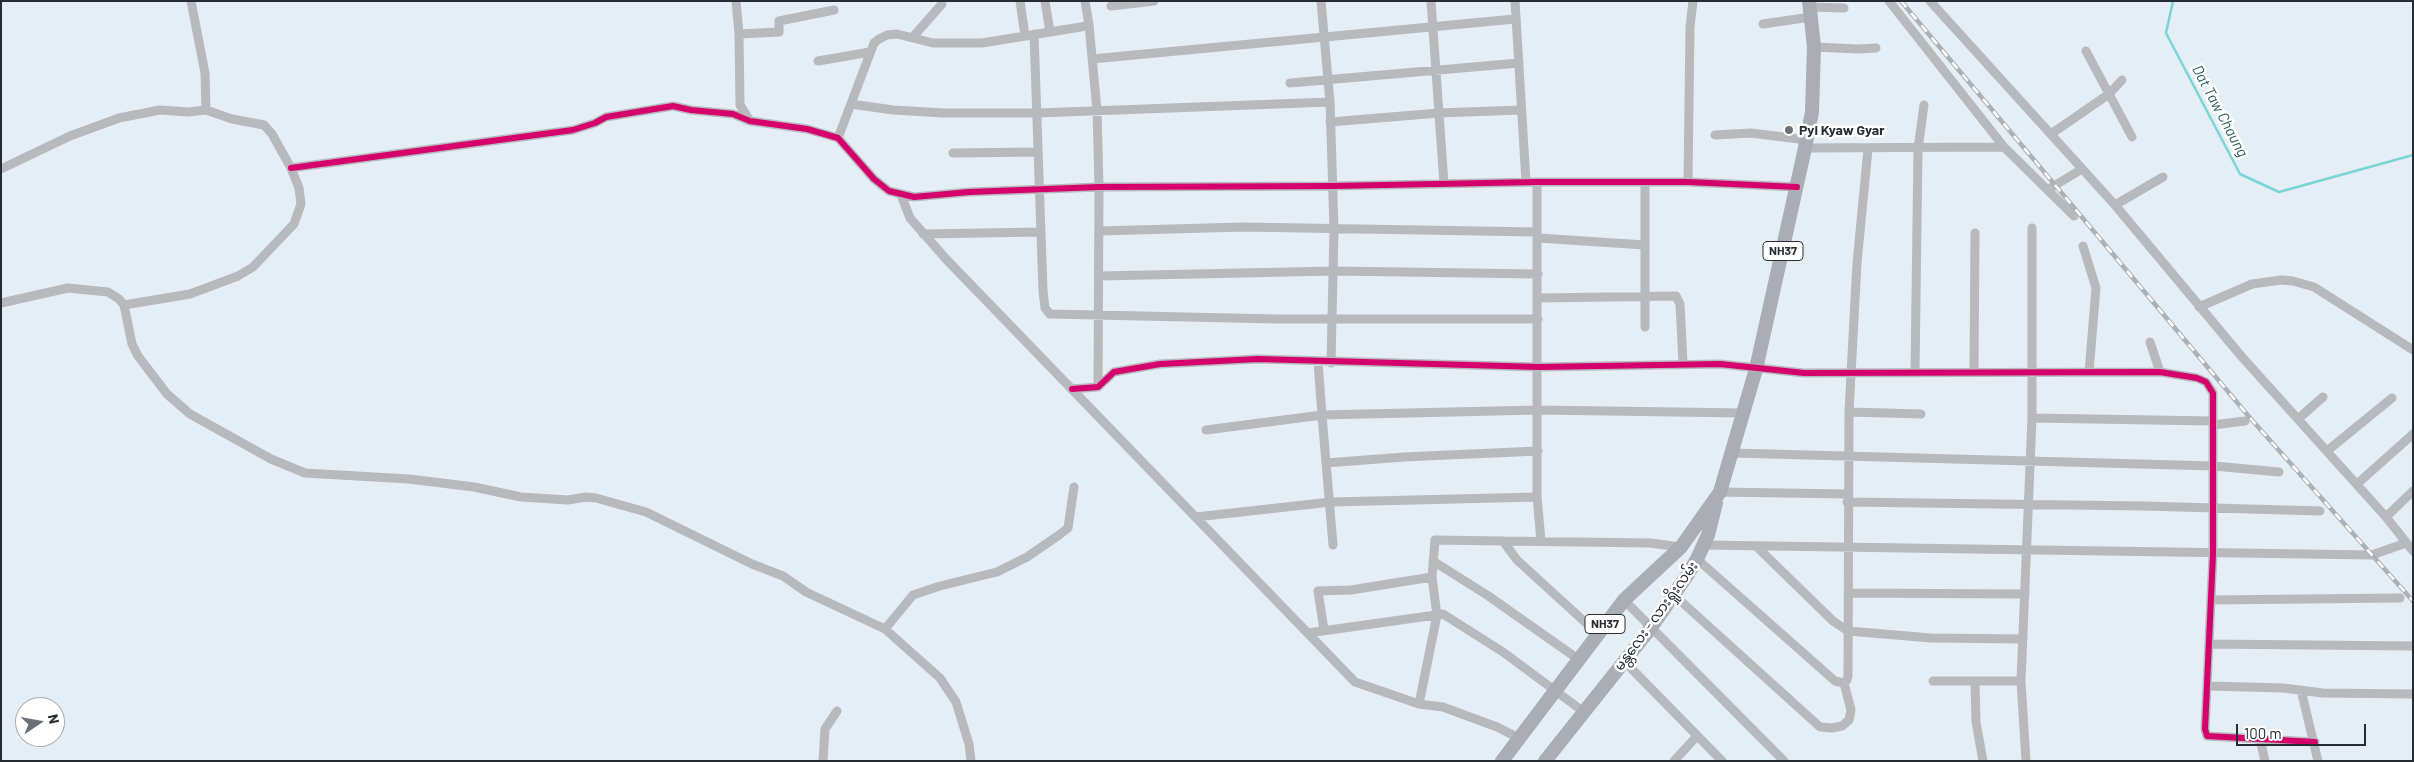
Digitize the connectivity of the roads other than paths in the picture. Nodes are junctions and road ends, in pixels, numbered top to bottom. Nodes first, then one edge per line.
1 (191, 1) edge
2 (736, 1) edge
3 (1020, 1) edge
4 (1045, 1) edge
5 (1085, 1) edge
6 (1154, 1) edge
7 (1321, 1) edge
8 (1431, 1) edge
9 (1515, 1) edge
10 (1693, 1) edge
11 (1889, 1) edge
12 (1930, 1) edge
13 (942, 4) dead end
14 (1111, 6) dead end
15 (1810, 8) edge
16 (1844, 8) dead end
17 (834, 10) dead end
18 (1515, 19) junction
19 (1763, 24) dead end
20 (1089, 25) junction
21 (1433, 27) junction
22 (1050, 32) junction
23 (739, 34) junction
24 (1029, 35) junction
25 (1325, 35) junction
26 (912, 38) junction
27 (1814, 47) junction
28 (1876, 48) dead end
29 (2086, 50) dead end
30 (870, 52) junction
31 (1092, 59) junction
32 (818, 60) dead end
33 (1519, 63) junction
34 (1436, 71) junction
35 (1328, 80) junction
36 (2122, 80) dead end
37 (1290, 83) dead end
38 (2110, 94) junction
39 (1330, 102) junction
40 (851, 104) junction
41 (1924, 104) dead end
42 (740, 105) junction
43 (206, 110) junction
44 (1097, 110) junction
45 (1521, 110) junction
46 (1038, 113) junction
47 (1439, 113) junction
48 (733, 114) junction
49 (750, 121) junction
50 (1330, 122) junction
51 (2051, 134) junction
52 (1715, 135) dead end
53 (2132, 137) dead end
54 (838, 138) junction
55 (1806, 144) junction
56 (2004, 147) junction
57 (1868, 149) junction
58 (1918, 149) junction
59 (1038, 152) junction
60 (953, 153) dead end
61 (291, 168) junction
62 (1, 169) edge
63 (2082, 169) junction
64 (2163, 177) dead end
65 (1526, 182) junction
66 (1537, 182) junction
67 (1645, 182) junction
68 (1688, 182) junction
69 (1444, 184) junction
70 (1332, 186) junction
71 (1099, 187) junction
72 (1797, 187) junction
73 (2049, 189) junction
74 (1038, 190) junction
75 (901, 196) junction
76 (2115, 205) junction
77 (2074, 216) dead end
78 (2032, 228) dead end
79 (1334, 229) junction
80 (1100, 231) junction
81 (1040, 232) junction
82 (1975, 233) dead end
83 (923, 234) junction
84 (1537, 235) junction
85 (1644, 245) junction
86 (2084, 246) dead end
87 (1335, 271) junction
88 (1538, 274) junction
89 (1100, 276) junction
90 (1538, 298) junction
91 (1645, 298) junction
92 (1, 303) edge
93 (124, 305) junction
94 (2199, 307) junction
95 (1100, 316) junction
96 (1332, 317) junction
97 (1538, 319) junction
98 (1645, 326) dead end
99 (2150, 342) dead end
100 (2413, 350) edge
101 (1318, 362) junction
102 (1331, 363) junction
103 (1683, 363) junction
104 (1539, 367) junction
105 (1756, 368) junction
106 (1974, 372) junction
107 (2033, 372) junction
108 (2090, 372) junction
109 (2160, 372) junction
110 (1915, 373) junction
111 (1852, 374) junction
112 (1098, 387) junction
113 (1072, 390) junction
114 (2323, 397) dead end
115 (2392, 398) dead end
116 (1538, 410) junction
117 (1849, 412) junction
118 (1744, 413) junction
119 (1921, 414) dead end
120 (1322, 416) junction
121 (2032, 418) junction
122 (2298, 419) junction
123 (2245, 421) dead end
124 (2213, 423) junction
125 (1206, 430) dead end
126 (2413, 434) edge
127 (2327, 451) junction
128 (1538, 452) junction
129 (1733, 453) junction
130 (1848, 456) junction
131 (2030, 462) junction
132 (1326, 463) junction
133 (2214, 466) junction
134 (2279, 472) dead end
135 (2357, 484) junction
136 (1074, 487) dead end
137 (2413, 491) edge
138 (1719, 493) junction
139 (1538, 497) junction
140 (1847, 498) junction
141 (1331, 502) junction
142 (2027, 505) junction
143 (2214, 507) junction
144 (2320, 511) dead end
145 (1196, 517) junction
146 (2386, 517) junction
147 (1503, 541) junction
148 (1541, 541) junction
149 (1333, 545) dead end
150 (1704, 545) junction
151 (1756, 546) junction
152 (1680, 547) junction
153 (1848, 547) junction
154 (2411, 547) edge
155 (2026, 549) junction
156 (2213, 554) junction
157 (1697, 559) junction
158 (1433, 561) junction
159 (1432, 577) junction
160 (1848, 594) junction
161 (2025, 594) junction
162 (1674, 595) junction
163 (2400, 598) dead end
164 (1624, 600) junction
165 (2212, 600) junction
166 (1437, 615) junction
167 (885, 629) junction
168 (1650, 629) junction
169 (1324, 630) junction
170 (1848, 631) junction
171 (1308, 633) junction
172 (1597, 634) junction
173 (2024, 639) junction
174 (2210, 644) junction
175 (2413, 646) edge
176 (1578, 659) junction
177 (1624, 662) junction
178 (1933, 681) dead end
179 (2021, 681) junction
180 (1975, 682) junction
181 (1844, 683) junction
182 (2208, 686) junction
183 (2301, 690) junction
184 (1554, 692) junction
185 (2413, 694) edge
186 (1419, 704) junction
187 (837, 711) dead end
188 (1584, 712) junction
189 (1697, 736) junction
190 (1519, 738) junction
191 (2260, 739) junction
192 (2314, 742) junction
193 (823, 761) edge
194 (971, 761) edge
195 (1502, 761) edge
196 (1545, 761) edge
197 (1674, 761) edge
198 (1722, 761) edge
199 (1784, 761) edge
200 (1983, 761) edge
201 (2026, 761) edge
202 (2265, 761) edge
203 (2318, 761) edge

1 - 43 street
2 - 23 street
3 - 24 street
4 - 22 street
5 - 20 street
6 - 14 street
7 - 25 street
8 - 21 street
9 - 18 street
10 - 68 street
11 - 56 street
12 - 51 street
13 - 26 street
15 - 16 street
15 - 19 street
15 - 27 highway, NH37
17 - 23 street
18 - 21 street
18 - 33 street
20 - 22 street
20 - 31 street
21 - 25 street
21 - 34 street
22 - 24 street
23 - 42 street
24 - 26 street
24 - 46 street
25 - 31 street
25 - 35 street
26 - 30 street
27 - 28 street
27 - 55 highway, NH37
29 - 38 street
30 - 32 street
30 - 40 street
31 - 44 street
33 - 34 street
33 - 45 street
34 - 35 street
34 - 47 street
35 - 37 street
35 - 39 street
36 - 38 street
38 - 51 street
38 - 53 street
39 - 44 street
39 - 50 street
40 - 46 street
40 - 54 street
41 - 58 street
42 - 48 street
42 - 49 street
43 - 61 street
43 - 62 street
44 - 46 street
44 - 71 street
45 - 47 street
45 - 65 street
46 - 59 street
47 - 50 street
47 - 69 street
48 - 49 street
48 - 61 street
49 - 54 street
50 - 70 street
51 - 63 street
52 - 55 street
54 - 75 street
55 - 57 street
55 - 72 highway, NH37
56 - 58 street
56 - 73 street
57 - 58 street
57 - 111 street
58 - 110 street
59 - 60 street
59 - 74 street
61 - 93 street
63 - 73 street
63 - 76 street
64 - 76 street
65 - 66 street
65 - 69 street
66 - 67 street
66 - 84 street
67 - 68 street
67 - 85 street
68 - 72 street
69 - 70 street
70 - 71 street
70 - 79 street
71 - 74 street
71 - 80 street
72 - 105 highway, NH37
73 - 77 street
74 - 75 street
74 - 81 street
75 - 83 street
76 - 94 street
78 - 107 street
79 - 80 street
79 - 84 street
79 - 87 street
80 - 89 street
81 - 83 street
81 - 95 street
82 - 106 street
83 - 113 street
84 - 85 street
84 - 88 street
85 - 91 street
86 - 108 street
87 - 88 street
87 - 89 street
87 - 96 street
88 - 90 street
89 - 95 street
90 - 91 street
90 - 97 street
91 - 98 street
91 - 103 street
92 - 93 street
93 - 167 street
94 - 100 street
94 - 122 street
95 - 96 street
95 - 112 street
96 - 97 street
96 - 102 street
97 - 104 street
99 - 109 street
101 - 102 street
101 - 112 street
101 - 120 street
102 - 104 street
103 - 104 street
103 - 105 street
104 - 116 street
105 - 111 street
105 - 118 highway, NH37
106 - 107 street
106 - 110 street
107 - 108 street
107 - 121 street
108 - 109 street
109 - 124 street
110 - 111 street
111 - 117 street
112 - 113 street
113 - 145 street
114 - 122 street
115 - 127 street
116 - 118 street
116 - 120 street
116 - 128 street
117 - 119 street
117 - 130 street
118 - 129 highway, NH37
120 - 125 street
120 - 132 street
121 - 124 street
121 - 131 street
122 - 127 street
123 - 124 street
124 - 133 street
126 - 135 street
127 - 135 street
128 - 132 street
128 - 139 street
129 - 130 street
129 - 138 highway, NH37
130 - 131 street
130 - 140 street
131 - 133 street
131 - 142 street
132 - 141 street
133 - 134 street
133 - 143 street
135 - 146 street
136 - 167 street
137 - 146 street
138 - 140 street
138 - 150 highway, မန္တလေး - လားရှိုးလမ်း / NH37
138 - 152 highway, မန္တလေး - လားရှိုးလမ်း / NH37
139 - 141 street
139 - 148 street
140 - 142 street
140 - 153 street
141 - 145 street
141 - 149 street
142 - 143 street
142 - 155 street
143 - 144 street
143 - 156 street
145 - 171 street
146 - 154 street
147 - 148 street
147 - 158 street
147 - 172 street
148 - 152 street
150 - 151 street
150 - 157 highway, မန္တလေး - လားရှိုးလမ်း / NH37
151 - 153 street
151 - 170 street
152 - 164 highway, မန္တလေး - လားရှိုးလမ်း / NH37
153 - 155 street
153 - 160 street
154 - 156 street
155 - 156 street
155 - 161 street
156 - 165 street
157 - 162 highway, မန္တလေး - လားရှိုးလမ်း / NH37
157 - 181 street
158 - 159 street
158 - 176 street
159 - 166 street
159 - 169 street
160 - 161 street
160 - 170 street
161 - 173 street
162 - 168 highway, မန္တလေး - လားရှိုးလမ်း / NH37
162 - 181 street
163 - 165 street
164 - 168 street
164 - 172 highway, မန္တလေး - လားရှိုးလမ်း / NH37
165 - 174 street
166 - 169 street
166 - 184 street
166 - 186 street
167 - 194 street
168 - 177 highway, မန္တလေး - လားရှိုးလမ်း / NH37
168 - 199 street
169 - 171 street
170 - 173 street
170 - 181 street
171 - 186 street
172 - 176 highway, မန္တလေး - လားရှိုးလမ်း / NH37
173 - 179 street
174 - 175 street
174 - 182 street
176 - 184 highway, မန္တလေး - လားရှိုးလမ်း / NH37
177 - 188 highway, မန္တလေး - လားရှိုးလမ်း / NH37
177 - 189 street
178 - 180 street
179 - 180 street
179 - 201 street
180 - 200 street
182 - 183 street
182 - 191 street
183 - 185 street
183 - 192 street
184 - 188 street
184 - 190 highway, မန္တလေး - လားရှိုးလမ်း / NH37
186 - 190 street
187 - 193 street
188 - 196 highway, မန္တလေး - လားရှိုးလမ်း / NH37
189 - 197 street
189 - 198 street
190 - 195 highway, မန္တလေး - လားရှိုးလမ်း / NH37
191 - 192 street
191 - 202 street
192 - 203 street

